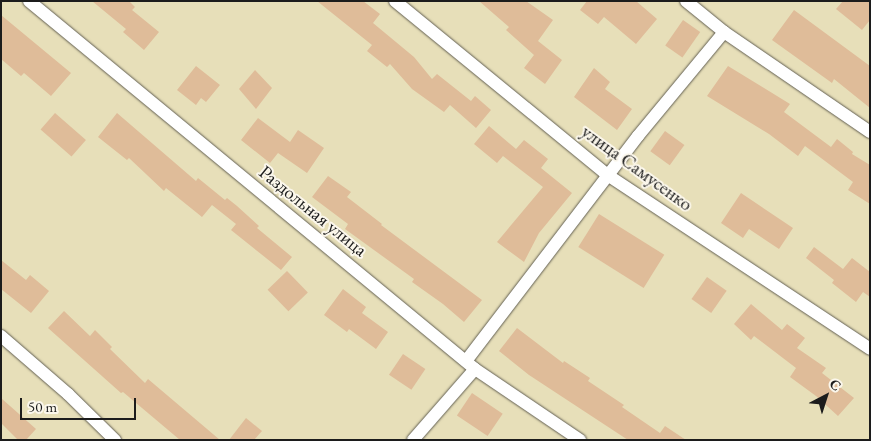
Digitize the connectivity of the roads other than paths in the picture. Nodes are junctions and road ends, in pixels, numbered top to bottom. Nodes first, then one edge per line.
1 (29, 1) edge
2 (395, 1) edge
3 (686, 1) edge
4 (724, 32) junction
5 (870, 132) edge
6 (609, 176) junction
7 (1, 336) edge
8 (870, 349) edge
9 (471, 365) junction
10 (115, 440) edge
11 (413, 440) edge
12 (580, 440) edge

1 - 9 street, Раздольная улица
2 - 6 street, улица Самусенко
3 - 4 street
4 - 5 street
4 - 6 street
6 - 8 street, улица Самусенко
6 - 9 street
7 - 10 street
9 - 11 street
9 - 12 street, Раздольная улица

